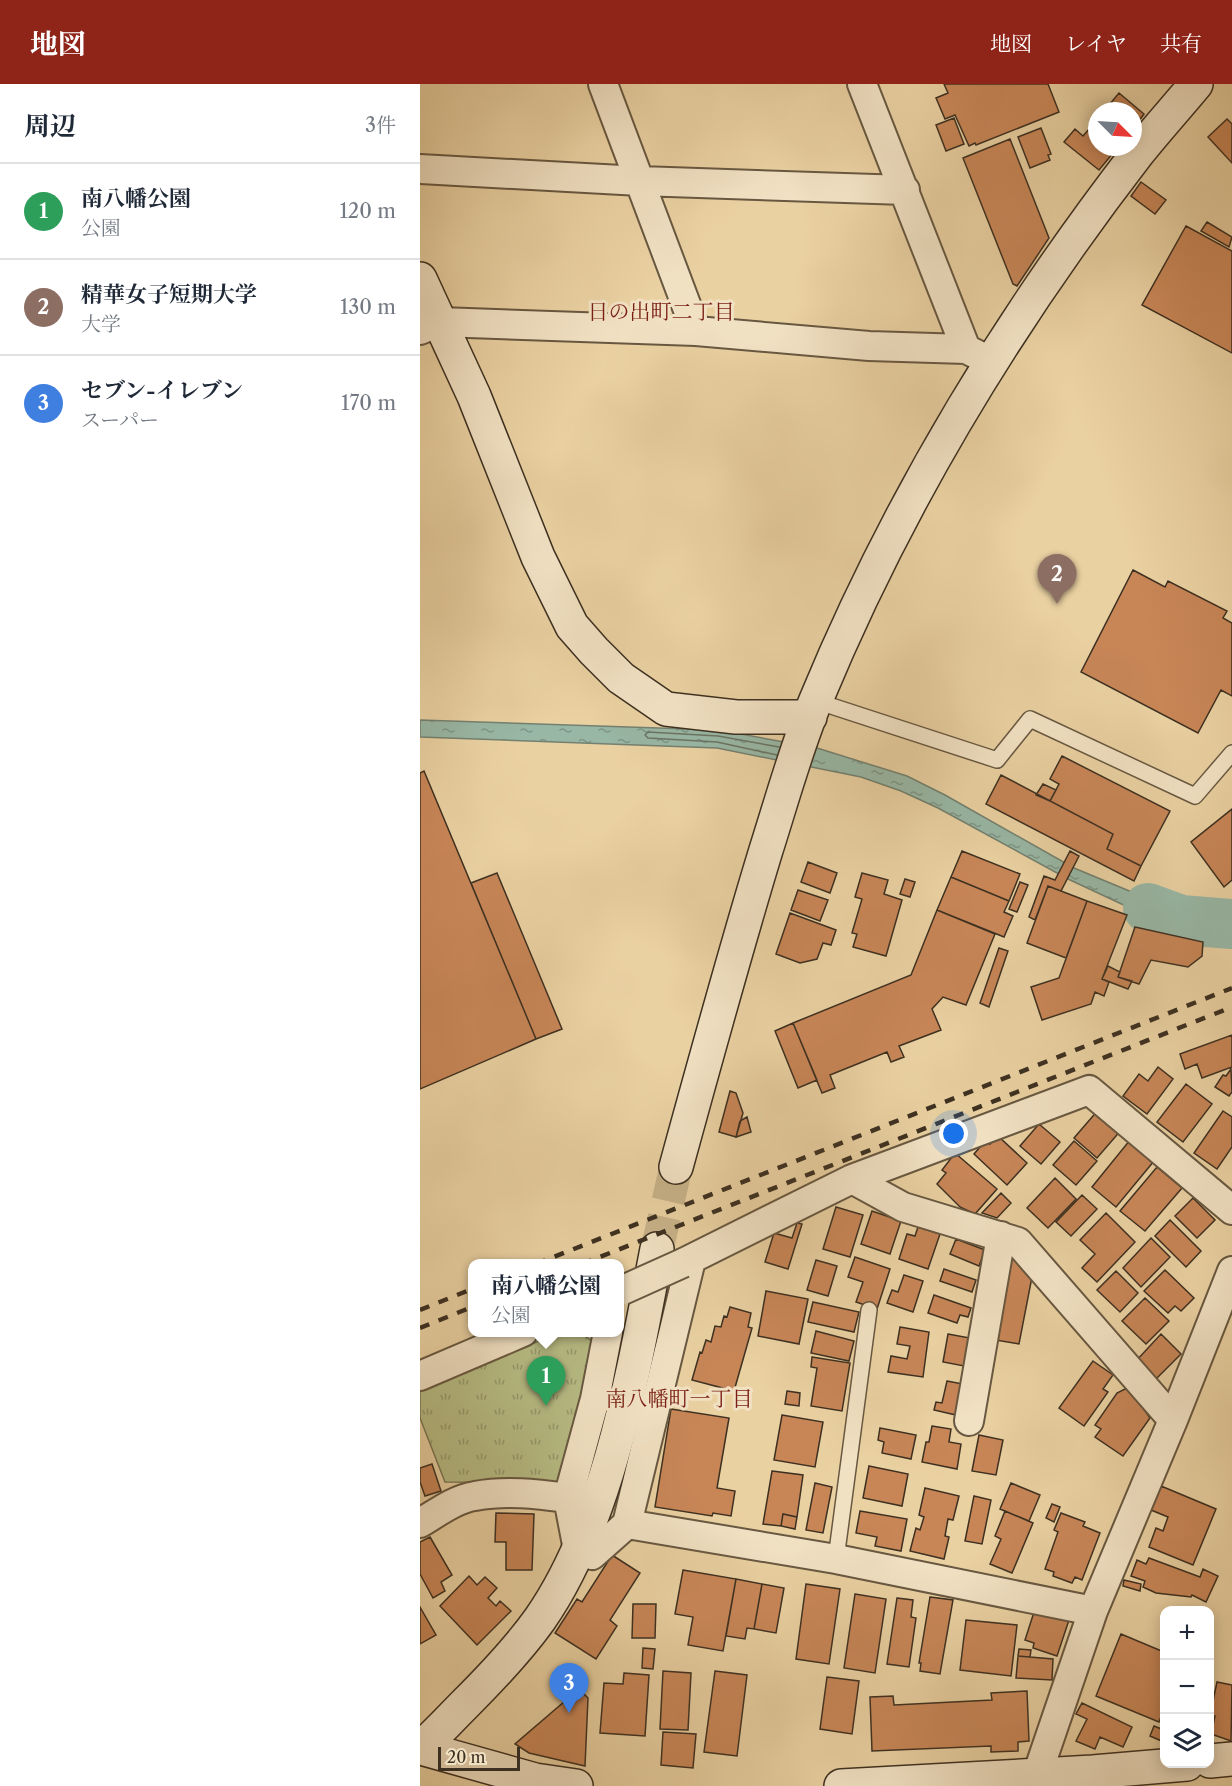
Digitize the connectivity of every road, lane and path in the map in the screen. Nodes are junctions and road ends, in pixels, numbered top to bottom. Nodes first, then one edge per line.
1 (603, 84) edge
2 (862, 84) edge
3 (1196, 84) edge
4 (420, 168) edge
5 (640, 181) junction
6 (905, 190) junction
7 (420, 279) edge
8 (430, 326) edge
9 (696, 332) junction
10 (979, 355) junction
11 (813, 709) junction
12 (1232, 753) edge
13 (676, 1167) tunnel mouth
14 (852, 1179) junction
15 (1232, 1210) edge
16 (1001, 1236) junction
17 (677, 1257) junction
18 (1232, 1271) edge
19 (624, 1290) edge
20 (869, 1311) dead end
21 (511, 1337) edge
22 (607, 1337) edge
23 (420, 1376) edge
24 (1173, 1420) junction
25 (969, 1421) dead end
26 (568, 1498) junction
27 (420, 1522) edge
28 (627, 1524) junction
29 (578, 1550) junction
30 (836, 1559) junction
31 (1093, 1611) junction
32 (420, 1748) edge
33 (1232, 1759) edge
34 (1214, 1761) edge
35 (1162, 1768) edge
36 (1037, 1774) junction
37 (1095, 1779) edge
38 (536, 1783) edge
39 (876, 1785) edge
40 (576, 1786) edge
41 (841, 1786) edge

1 - 5 street
2 - 6 street
3 - 10 street
4 - 5 street
5 - 6 street
5 - 9 street
6 - 10 street
7 - 8 street
8 - 9 street
8 - 11 street
9 - 10 street
10 - 11 street
11 - 12 lane
11 - 13 street
14 - 15 street
14 - 16 street
14 - 17 street
16 - 24 street
16 - 25 street
17 - 19 street, bridge
17 - 28 street
17 - 29 street
18 - 24 street
20 - 30 lane
21 - 23 street
22 - 26 street
24 - 31 street
26 - 27 street
26 - 29 street
28 - 29 street
28 - 30 street
29 - 32 street
30 - 31 street
31 - 36 street
32 - 38 street
33 - 34 street
35 - 37 street
36 - 37 street
36 - 39 street
38 - 40 street
39 - 41 street

